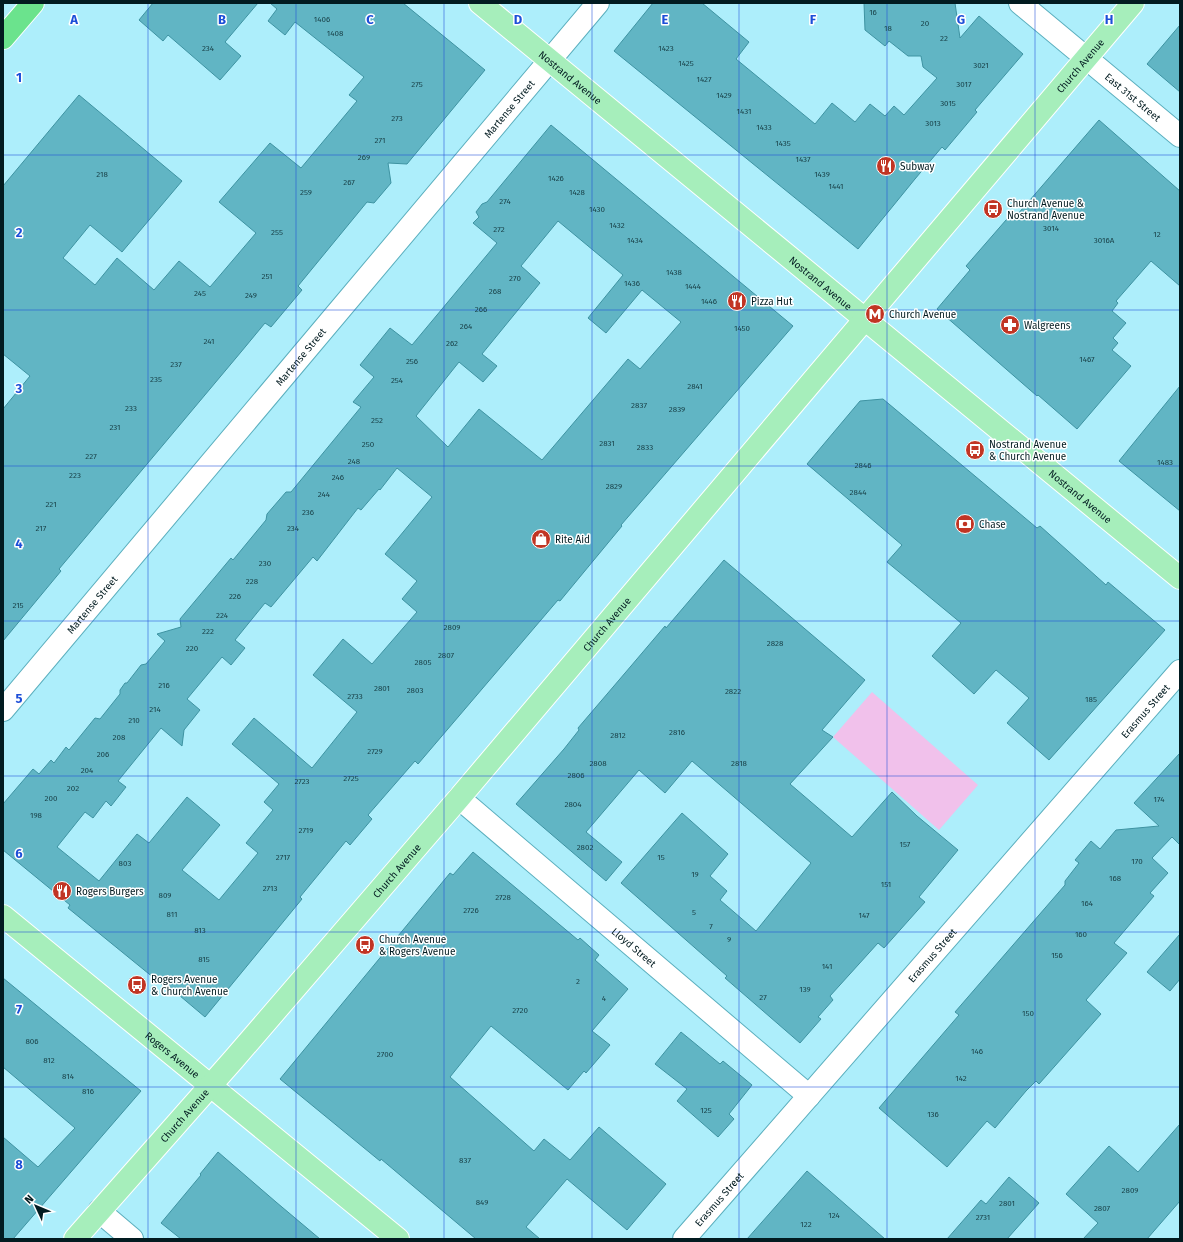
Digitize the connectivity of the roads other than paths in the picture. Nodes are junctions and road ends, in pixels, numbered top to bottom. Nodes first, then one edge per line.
1 (33, 3) edge
2 (480, 3) edge
3 (598, 3) edge
4 (1020, 3) edge
5 (1133, 3) edge
6 (3, 38) edge
7 (1086, 58) junction
8 (550, 60) junction
9 (1180, 136) edge
10 (865, 318) junction
11 (1180, 578) edge
12 (1180, 671) edge
13 (3, 710) edge
14 (459, 798) junction
15 (3, 916) edge
16 (211, 1085) junction
17 (809, 1096) junction
18 (99, 1210) junction
19 (75, 1239) edge
20 (132, 1239) edge
21 (398, 1239) edge
22 (684, 1239) edge

1 - 6 highway
2 - 8 main road, Nostrand Avenue
3 - 8 street, Martense Street
4 - 7 street, East 31st Street
5 - 7 main road, Church Avenue
7 - 9 street, East 31st Street
7 - 10 main road, Church Avenue
8 - 10 main road, Nostrand Avenue
8 - 13 street, Martense Street
10 - 11 main road, Nostrand Avenue
10 - 14 main road, Church Avenue
12 - 17 street, Erasmus Street
14 - 16 main road, Church Avenue
14 - 17 street, Lloyd Street
15 - 16 main road, Rogers Avenue
16 - 18 main road, Church Avenue
16 - 21 main road, Rogers Avenue
17 - 22 street, Erasmus Street
18 - 19 main road, Church Avenue
18 - 20 street

